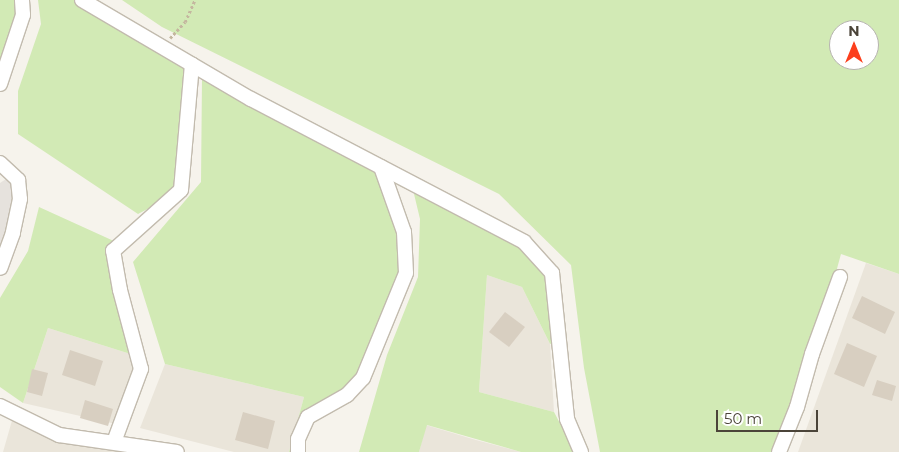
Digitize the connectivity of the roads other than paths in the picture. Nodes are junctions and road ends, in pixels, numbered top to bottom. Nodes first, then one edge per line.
1 (22, 0) edge
2 (82, 0) edge
3 (192, 64) junction
4 (0, 84) edge
5 (0, 163) edge
6 (381, 167) junction
7 (0, 268) edge
8 (840, 277) dead end
9 (0, 406) edge
10 (114, 442) junction
11 (177, 452) edge
12 (298, 452) edge
13 (581, 452) edge
14 (779, 452) edge

1 - 4 street
2 - 3 street
3 - 6 street
3 - 10 street
5 - 7 street
6 - 12 street
6 - 13 street
8 - 14 street
9 - 10 street
10 - 11 street

